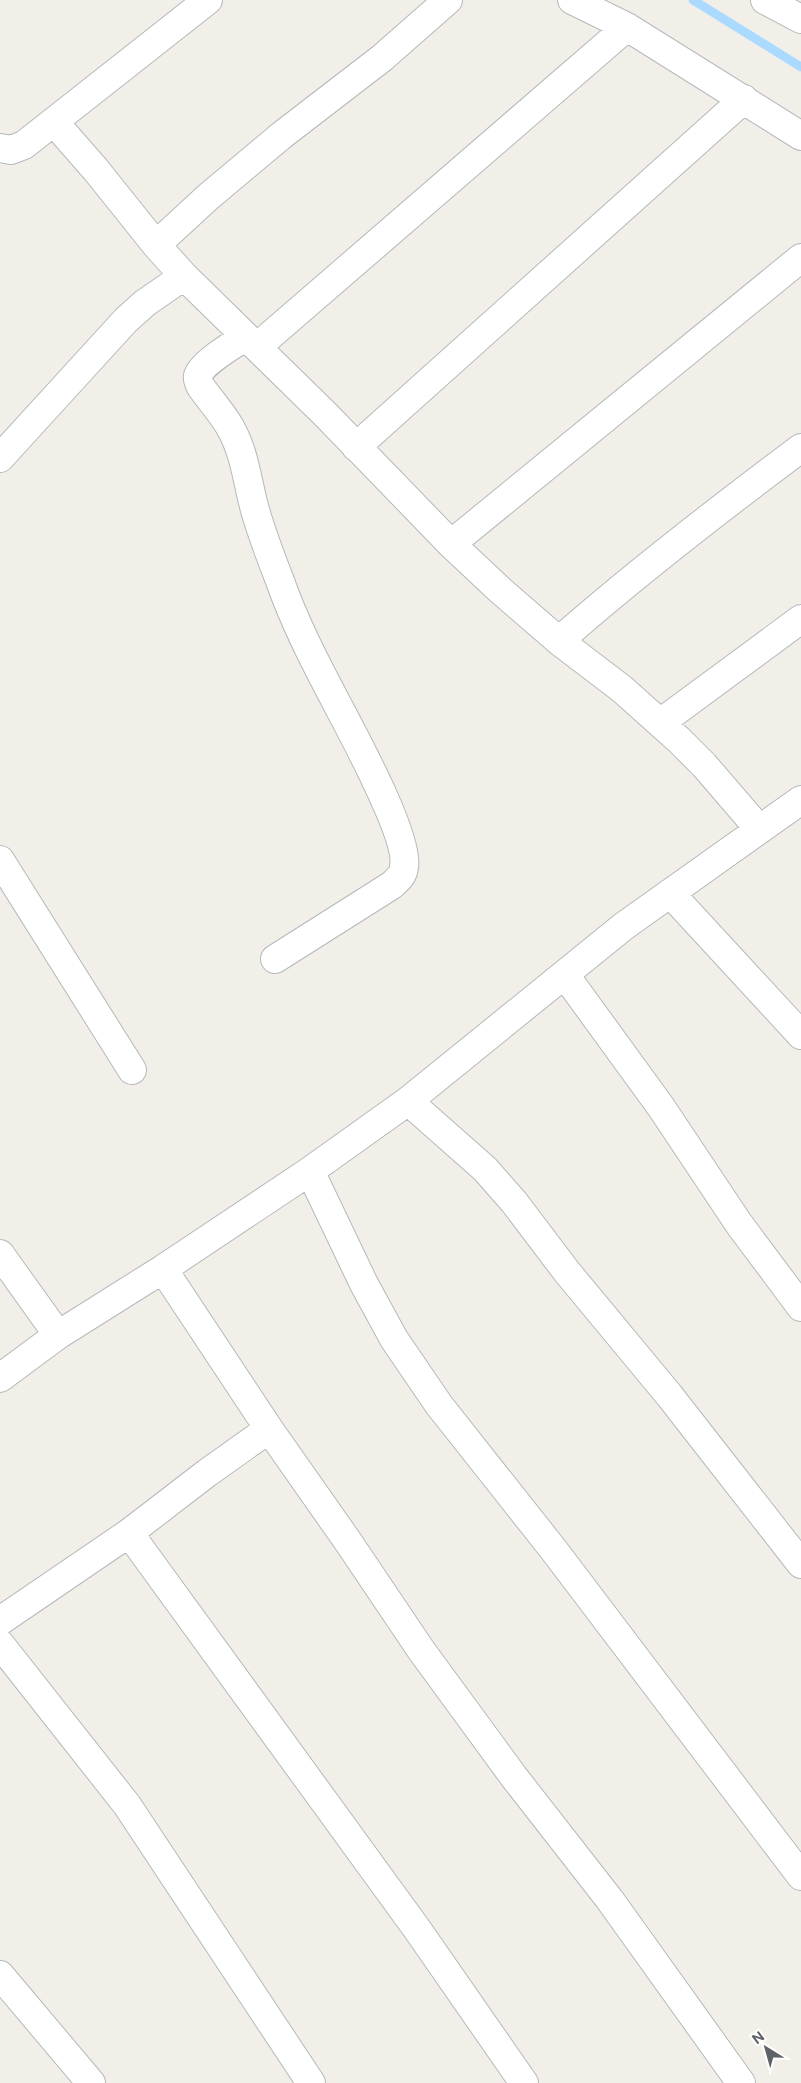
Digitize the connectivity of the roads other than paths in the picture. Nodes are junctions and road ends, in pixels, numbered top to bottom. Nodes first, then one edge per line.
1 (208, 0) edge
2 (448, 0) edge
3 (572, 0) edge
4 (765, 0) edge
5 (801, 19) edge
6 (627, 27) junction
7 (744, 99) junction
8 (54, 122) junction
9 (801, 136) edge
10 (0, 148) edge
11 (156, 245) junction
12 (801, 258) edge
13 (184, 276) junction
14 (251, 342) junction
15 (356, 447) junction
16 (801, 448) edge
17 (0, 458) edge
18 (451, 544) junction
19 (801, 619) edge
20 (559, 641) junction
21 (660, 723) junction
22 (799, 806) edge
23 (759, 829) junction
24 (0, 860) edge
25 (670, 893) junction
26 (275, 959) dead end
27 (565, 975) junction
28 (801, 1035) edge
29 (132, 1070) dead end
30 (408, 1102) junction
31 (310, 1171) junction
32 (0, 1254) edge
33 (163, 1269) junction
34 (801, 1307) edge
35 (58, 1335) junction
36 (0, 1378) edge
37 (268, 1429) junction
38 (129, 1532) junction
39 (801, 1564) edge
40 (0, 1622) edge
41 (0, 1644) edge
42 (801, 1876) edge
43 (0, 1975) edge
44 (91, 2083) edge
45 (312, 2083) edge
46 (524, 2083) edge
47 (741, 2083) edge

1 - 8 street
2 - 11 street
3 - 6 street
4 - 5 street
6 - 7 street
6 - 14 street
7 - 9 street
7 - 15 street
8 - 10 street
8 - 11 street
11 - 13 street
12 - 18 street
13 - 14 street
13 - 17 street
14 - 15 street
14 - 26 street
15 - 18 street
16 - 20 street
18 - 20 street
19 - 21 street
20 - 21 street
21 - 23 street
22 - 23 street
23 - 25 street
24 - 29 street
25 - 27 street
25 - 28 street
27 - 30 street
27 - 34 street
30 - 31 street
30 - 39 street
31 - 33 street
31 - 42 street
32 - 35 street
33 - 35 street
33 - 37 street
35 - 36 street
37 - 38 street
37 - 47 street
38 - 40 street
38 - 46 street
41 - 45 street
43 - 44 street

